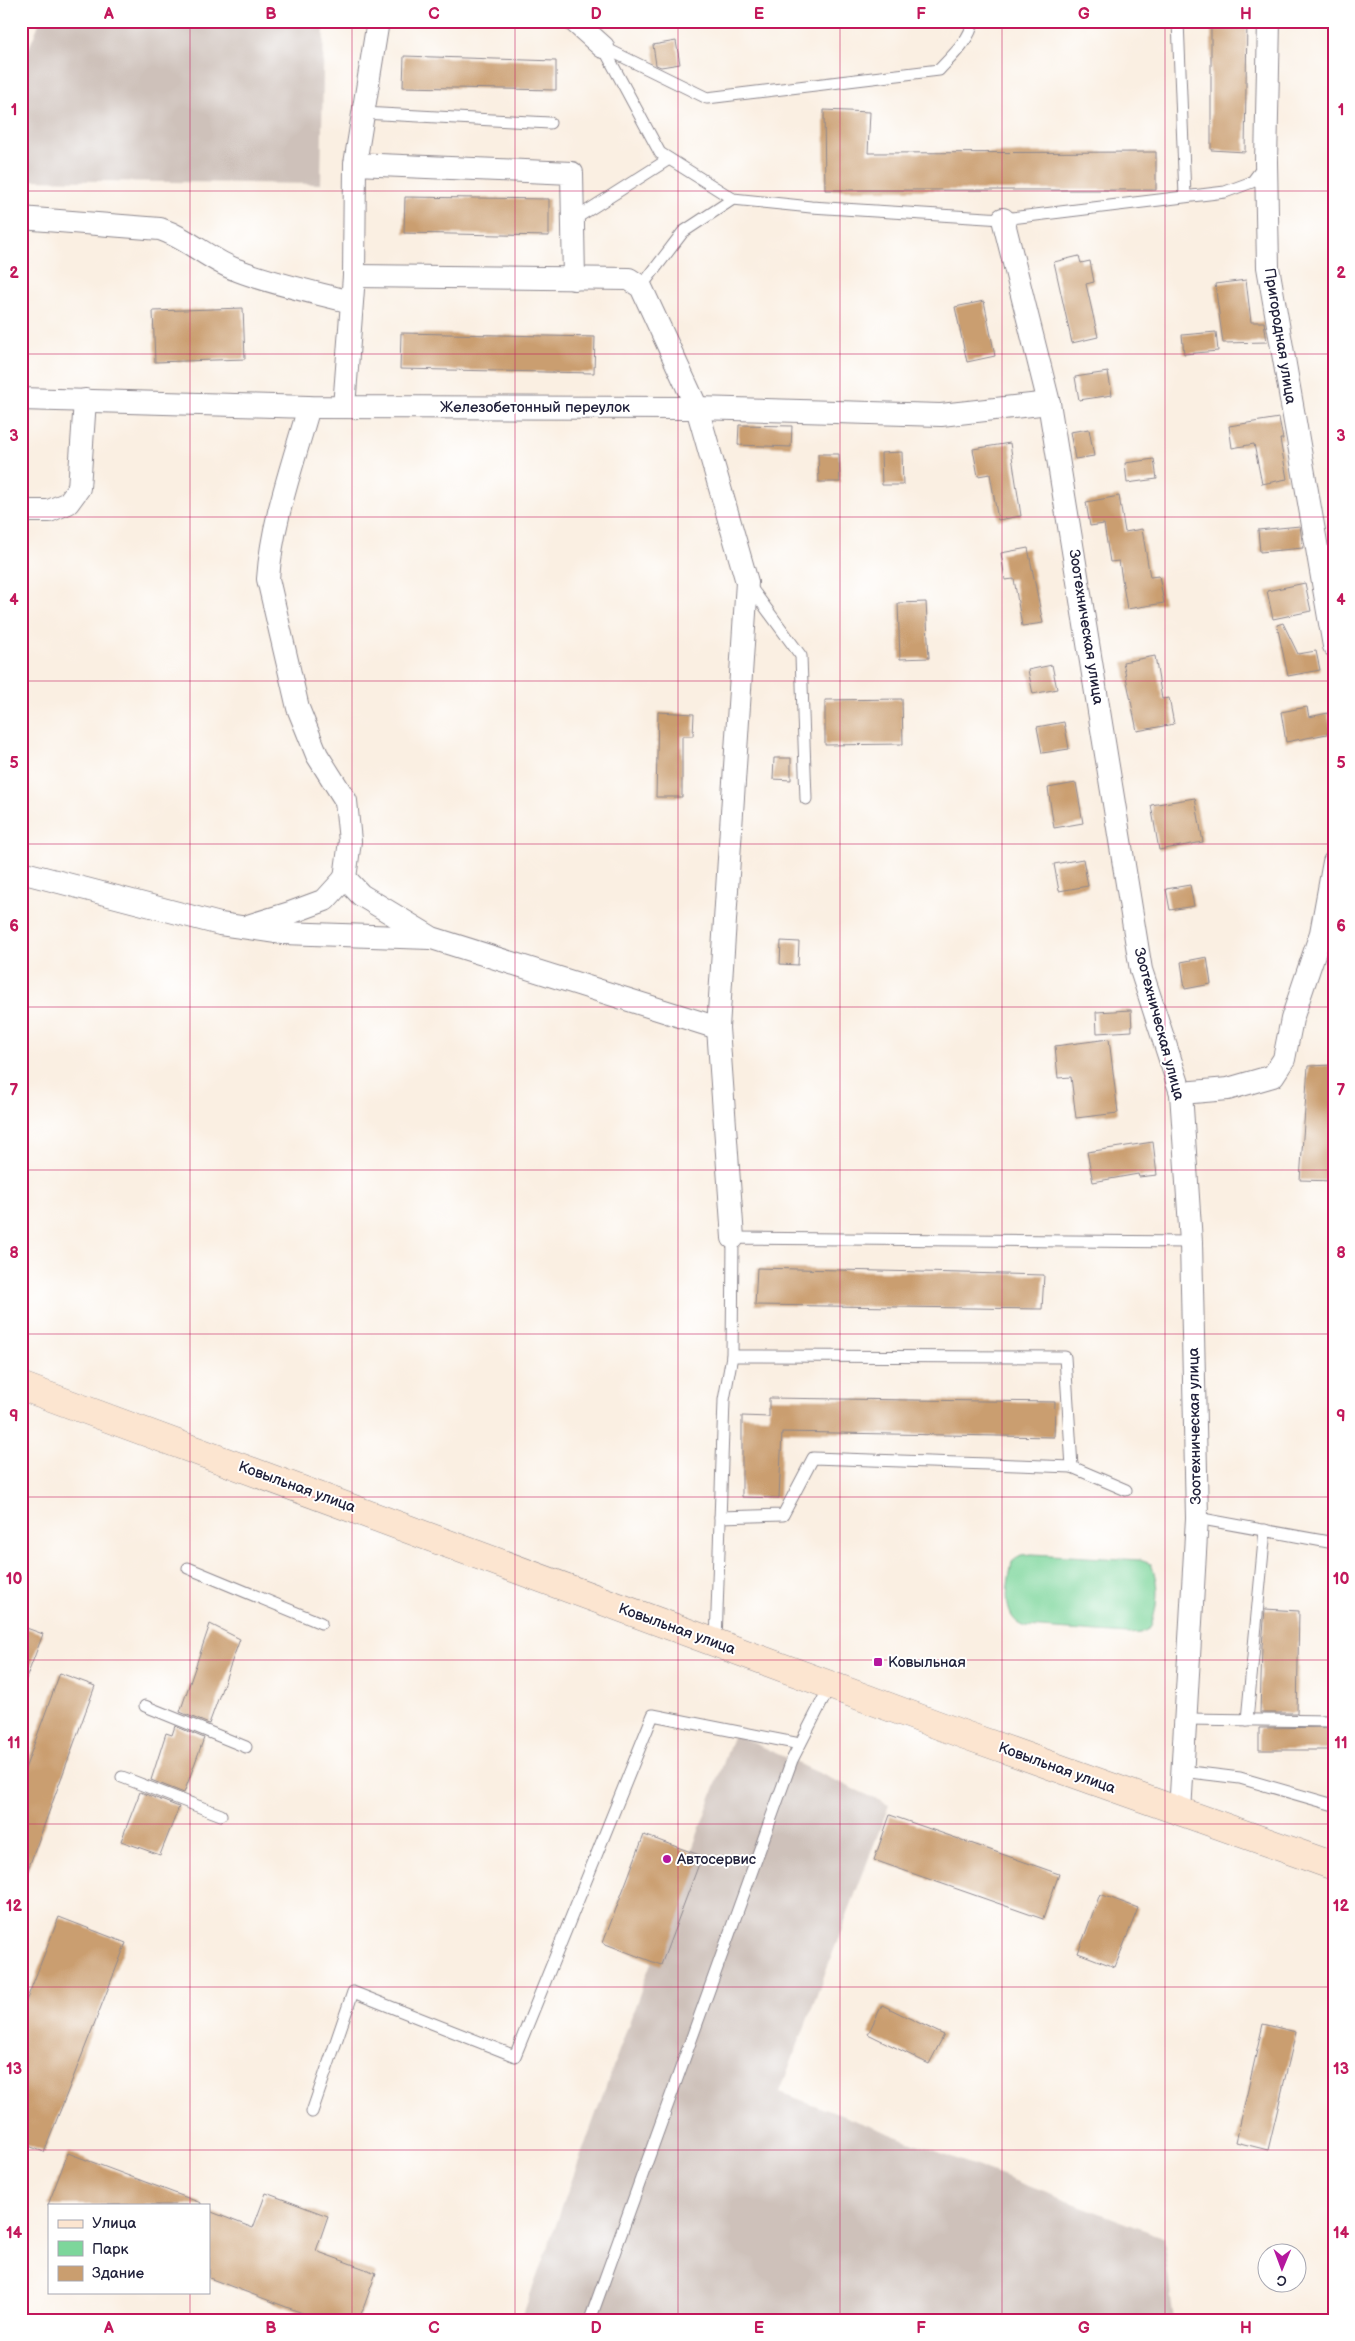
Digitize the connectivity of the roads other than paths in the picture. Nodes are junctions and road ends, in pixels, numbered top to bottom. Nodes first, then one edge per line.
1 (378, 21) edge
2 (574, 21) edge
3 (973, 21) edge
4 (1178, 21) edge
5 (1269, 21) edge
6 (604, 47) junction
7 (363, 113) junction
8 (550, 123) dead end
9 (669, 159) junction
10 (1266, 162) junction
11 (355, 164) junction
12 (1185, 196) junction
13 (733, 199) junction
14 (21, 218) edge
15 (1003, 219) junction
16 (573, 220) junction
17 (354, 276) junction
18 (574, 279) junction
19 (641, 287) junction
20 (351, 302) junction
21 (21, 399) edge
22 (85, 400) junction
23 (1049, 403) junction
24 (344, 407) junction
25 (308, 408) junction
26 (698, 408) junction
27 (21, 511) edge
28 (747, 582) junction
29 (1334, 646) edge
30 (806, 799) dead end
31 (1334, 862) edge
32 (21, 872) edge
33 (345, 878) junction
34 (242, 927) junction
35 (432, 938) junction
36 (718, 1028) junction
37 (1181, 1093) junction
38 (733, 1238) junction
39 (1192, 1242) junction
40 (732, 1356) junction
41 (21, 1386) edge
42 (1072, 1467) junction
43 (1126, 1490) dead end
44 (720, 1516) junction
45 (1197, 1518) junction
46 (1265, 1530) junction
47 (1334, 1543) edge
48 (188, 1568) dead end
49 (320, 1623) dead end
50 (716, 1643) junction
51 (830, 1686) junction
52 (145, 1706) dead end
53 (1186, 1719) junction
54 (1247, 1720) junction
55 (1330, 1721) dead end
56 (800, 1744) junction
57 (246, 1747) dead end
58 (1182, 1771) junction
59 (122, 1777) dead end
60 (1334, 1805) edge
61 (1180, 1812) junction
62 (221, 1815) dead end
63 (1334, 1866) edge
64 (312, 2112) dead end
65 (590, 2320) edge

1 - 7 street
2 - 6 street
3 - 6 lane
4 - 12 lane
5 - 10 street, Пригородная улица
6 - 9 lane
7 - 8 lane
7 - 11 street
9 - 13 lane
9 - 16 lane
10 - 12 lane
10 - 29 street, Пригородная улица
11 - 16 street
11 - 17 street
12 - 15 lane
13 - 15 lane
13 - 19 lane
14 - 20 street
15 - 23 street, Зоотехническая улица
16 - 18 street
17 - 18 street
17 - 20 street
18 - 19 street
19 - 26 street
20 - 24 street
21 - 22 street, Железобетонный переулок
22 - 25 street, Железобетонный переулок
22 - 27 street
23 - 26 street, Железобетонный переулок
23 - 37 street, Зоотехническая улица
24 - 25 street, Железобетонный переулок
24 - 26 street, Железобетонный переулок
25 - 33 street
26 - 28 street
28 - 30 lane
28 - 36 street
31 - 37 street
32 - 34 street
33 - 34 street
33 - 35 street
34 - 35 street
35 - 36 street
36 - 38 street
37 - 39 street, Зоотехническая улица
38 - 39 lane
38 - 40 lane
39 - 45 street, Зоотехническая улица
40 - 42 lane
40 - 44 lane
41 - 50 main road, Ковыльная улица
42 - 43 lane
42 - 44 lane
44 - 50 lane
45 - 46 lane
45 - 53 street, Зоотехническая улица
46 - 47 lane
46 - 54 lane
48 - 49 lane
50 - 51 main road, Ковыльная улица
51 - 56 lane
51 - 61 main road, Ковыльная улица
52 - 57 lane
53 - 54 lane
53 - 58 street, Зоотехническая улица
54 - 55 lane
56 - 64 lane
56 - 65 lane
58 - 60 lane
58 - 61 street, Зоотехническая улица
59 - 62 lane
61 - 63 main road, Ковыльная улица

